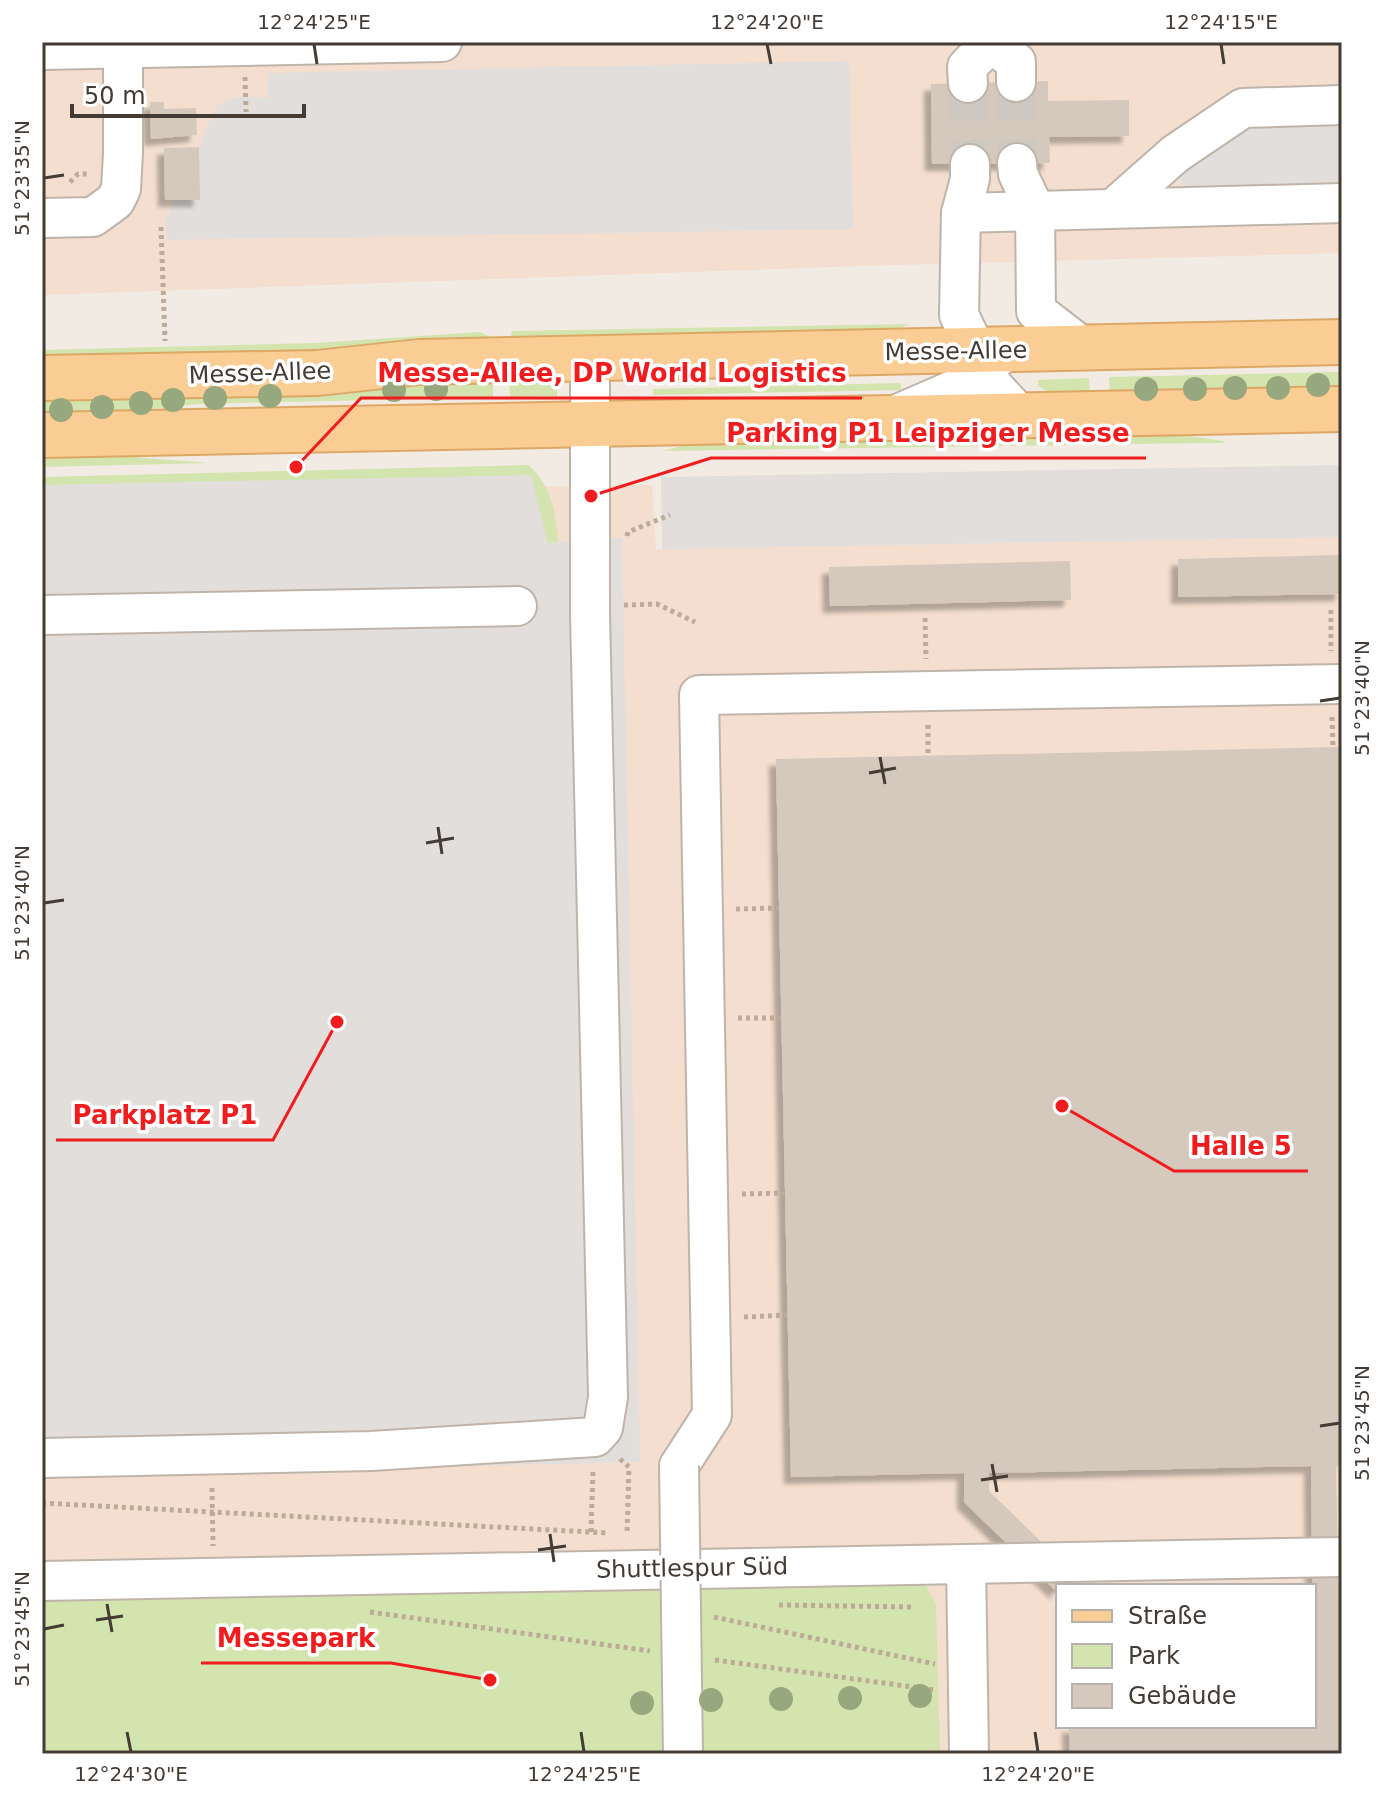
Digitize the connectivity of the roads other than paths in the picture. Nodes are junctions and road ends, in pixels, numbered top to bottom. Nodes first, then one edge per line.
1 (442, 42) edge
2 (991, 43) edge
3 (123, 49) junction
4 (42, 50) edge
5 (1016, 82) tunnel mouth
6 (968, 83) tunnel mouth
7 (1342, 105) edge
8 (1017, 163) tunnel mouth
9 (970, 164) tunnel mouth
10 (1342, 203) edge
11 (1114, 208) junction
12 (1035, 210) junction
13 (961, 213) junction
14 (42, 218) edge
15 (1036, 311) junction
16 (1342, 342) edge
17 (981, 347) junction
18 (1084, 348) junction
19 (590, 359) junction
20 (42, 378) edge
21 (1342, 409) edge
22 (1020, 415) junction
23 (886, 418) junction
24 (591, 424) junction
25 (42, 435) edge
26 (517, 606) dead end
27 (42, 615) edge
28 (1342, 684) edge
29 (42, 1458) edge
30 (1342, 1557) edge
31 (966, 1564) junction
32 (42, 1581) edge
33 (683, 1754) edge
34 (969, 1754) edge

1 - 3 lane
2 - 5 lane
2 - 6 lane
3 - 4 lane
3 - 14 lane
7 - 11 lane
8 - 12 lane
9 - 13 lane
10 - 11 lane
11 - 12 lane
12 - 13 lane
12 - 15 lane
13 - 17 lane
15 - 17 lane
15 - 18 lane
16 - 18 main road, Messe-Allee
17 - 18 main road, Messe-Allee
17 - 19 main road, Messe-Allee
17 - 22 lane
17 - 23 lane
19 - 20 main road, Messe-Allee
19 - 24 lane
21 - 22 main road
22 - 23 main road
23 - 24 main road
24 - 25 main road
24 - 29 lane
26 - 27 lane
28 - 33 lane, bridge
30 - 31 lane, Shuttlespur Süd
31 - 32 lane, Shuttlespur Süd
31 - 34 lane

